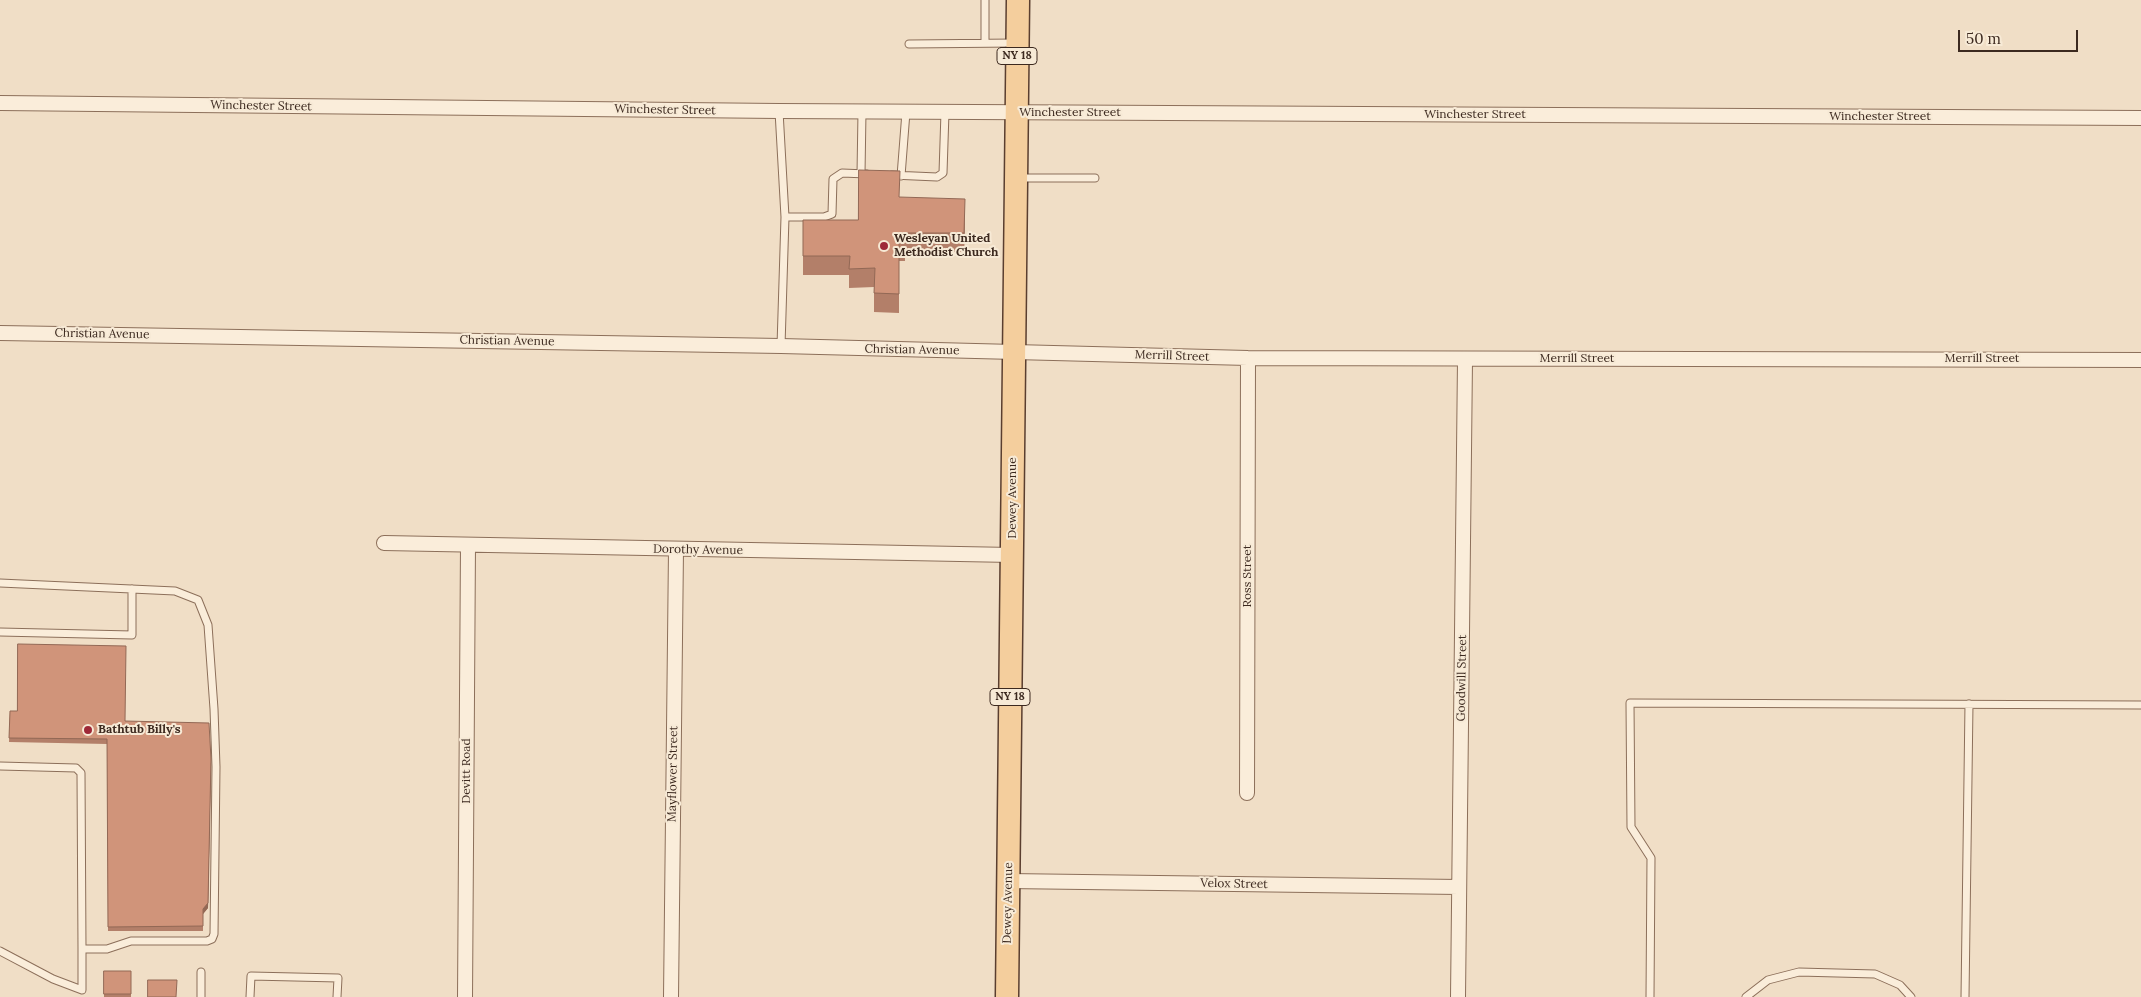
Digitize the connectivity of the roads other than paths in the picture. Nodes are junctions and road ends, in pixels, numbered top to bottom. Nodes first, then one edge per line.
1 (985, 0) edge
2 (1018, 0) edge
3 (985, 43) junction
4 (1018, 43) junction
5 (910, 44) dead end
6 (0, 103) edge
7 (779, 111) junction
8 (862, 112) junction
9 (906, 112) junction
10 (945, 112) junction
11 (1017, 113) junction
12 (2141, 118) edge
13 (861, 174) junction
14 (901, 176) junction
15 (1016, 178) junction
16 (1095, 178) dead end
17 (785, 217) junction
18 (0, 332) edge
19 (781, 346) junction
20 (1014, 352) junction
21 (1248, 358) junction
22 (1465, 360) junction
23 (2141, 360) edge
24 (384, 544) dead end
25 (468, 545) junction
26 (676, 550) junction
27 (1012, 555) junction
28 (0, 583) edge
29 (132, 589) junction
30 (0, 632) edge
31 (1969, 704) junction
32 (2141, 705) edge
33 (0, 766) edge
34 (1247, 793) dead end
35 (1008, 880) junction
36 (1459, 887) junction
37 (82, 949) junction
38 (0, 951) edge
39 (201, 972) dead end
40 (81, 994) edge
41 (201, 997) edge
42 (250, 997) edge
43 (337, 997) edge
44 (465, 997) edge
45 (671, 997) edge
46 (1007, 997) edge
47 (1458, 997) edge
48 (1650, 997) edge
49 (1746, 997) edge
50 (1911, 997) edge
51 (1966, 997) edge

1 - 3 lane
2 - 4 main road, Dewey Avenue / NY 18
3 - 4 lane
3 - 5 lane
4 - 11 main road, Dewey Avenue / NY 18
6 - 7 street, Winchester Street
7 - 8 street, Winchester Street
7 - 17 lane
8 - 9 street, Winchester Street
8 - 13 lane
9 - 10 street, Winchester Street
9 - 14 lane
10 - 11 street, Winchester Street
10 - 14 lane
11 - 12 street, Winchester Street
11 - 15 main road, Dewey Avenue / NY 18
13 - 14 lane
13 - 17 lane
15 - 16 lane
15 - 20 main road, Dewey Avenue / NY 18
17 - 19 lane
18 - 19 street, Christian Avenue
19 - 20 street, Christian Avenue
20 - 21 street, Merrill Street
20 - 27 main road, Dewey Avenue / NY 18
21 - 22 street, Merrill Street
21 - 34 street, Ross Street
22 - 23 street, Merrill Street
22 - 36 street, Goodwill Street
24 - 25 street, Dorothy Avenue
25 - 26 street, Dorothy Avenue
25 - 44 street, Devitt Road
26 - 27 street, Dorothy Avenue
26 - 45 street, Mayflower Street
27 - 35 main road, Dewey Avenue / NY 18
28 - 29 lane
29 - 30 lane
29 - 37 lane
31 - 32 lane
31 - 48 lane
31 - 51 lane
33 - 37 lane
35 - 36 street, Velox Street
35 - 46 main road, Dewey Avenue / NY 18
36 - 47 street, Goodwill Street
37 - 40 lane
38 - 40 lane
39 - 41 lane
42 - 43 lane
49 - 50 lane

